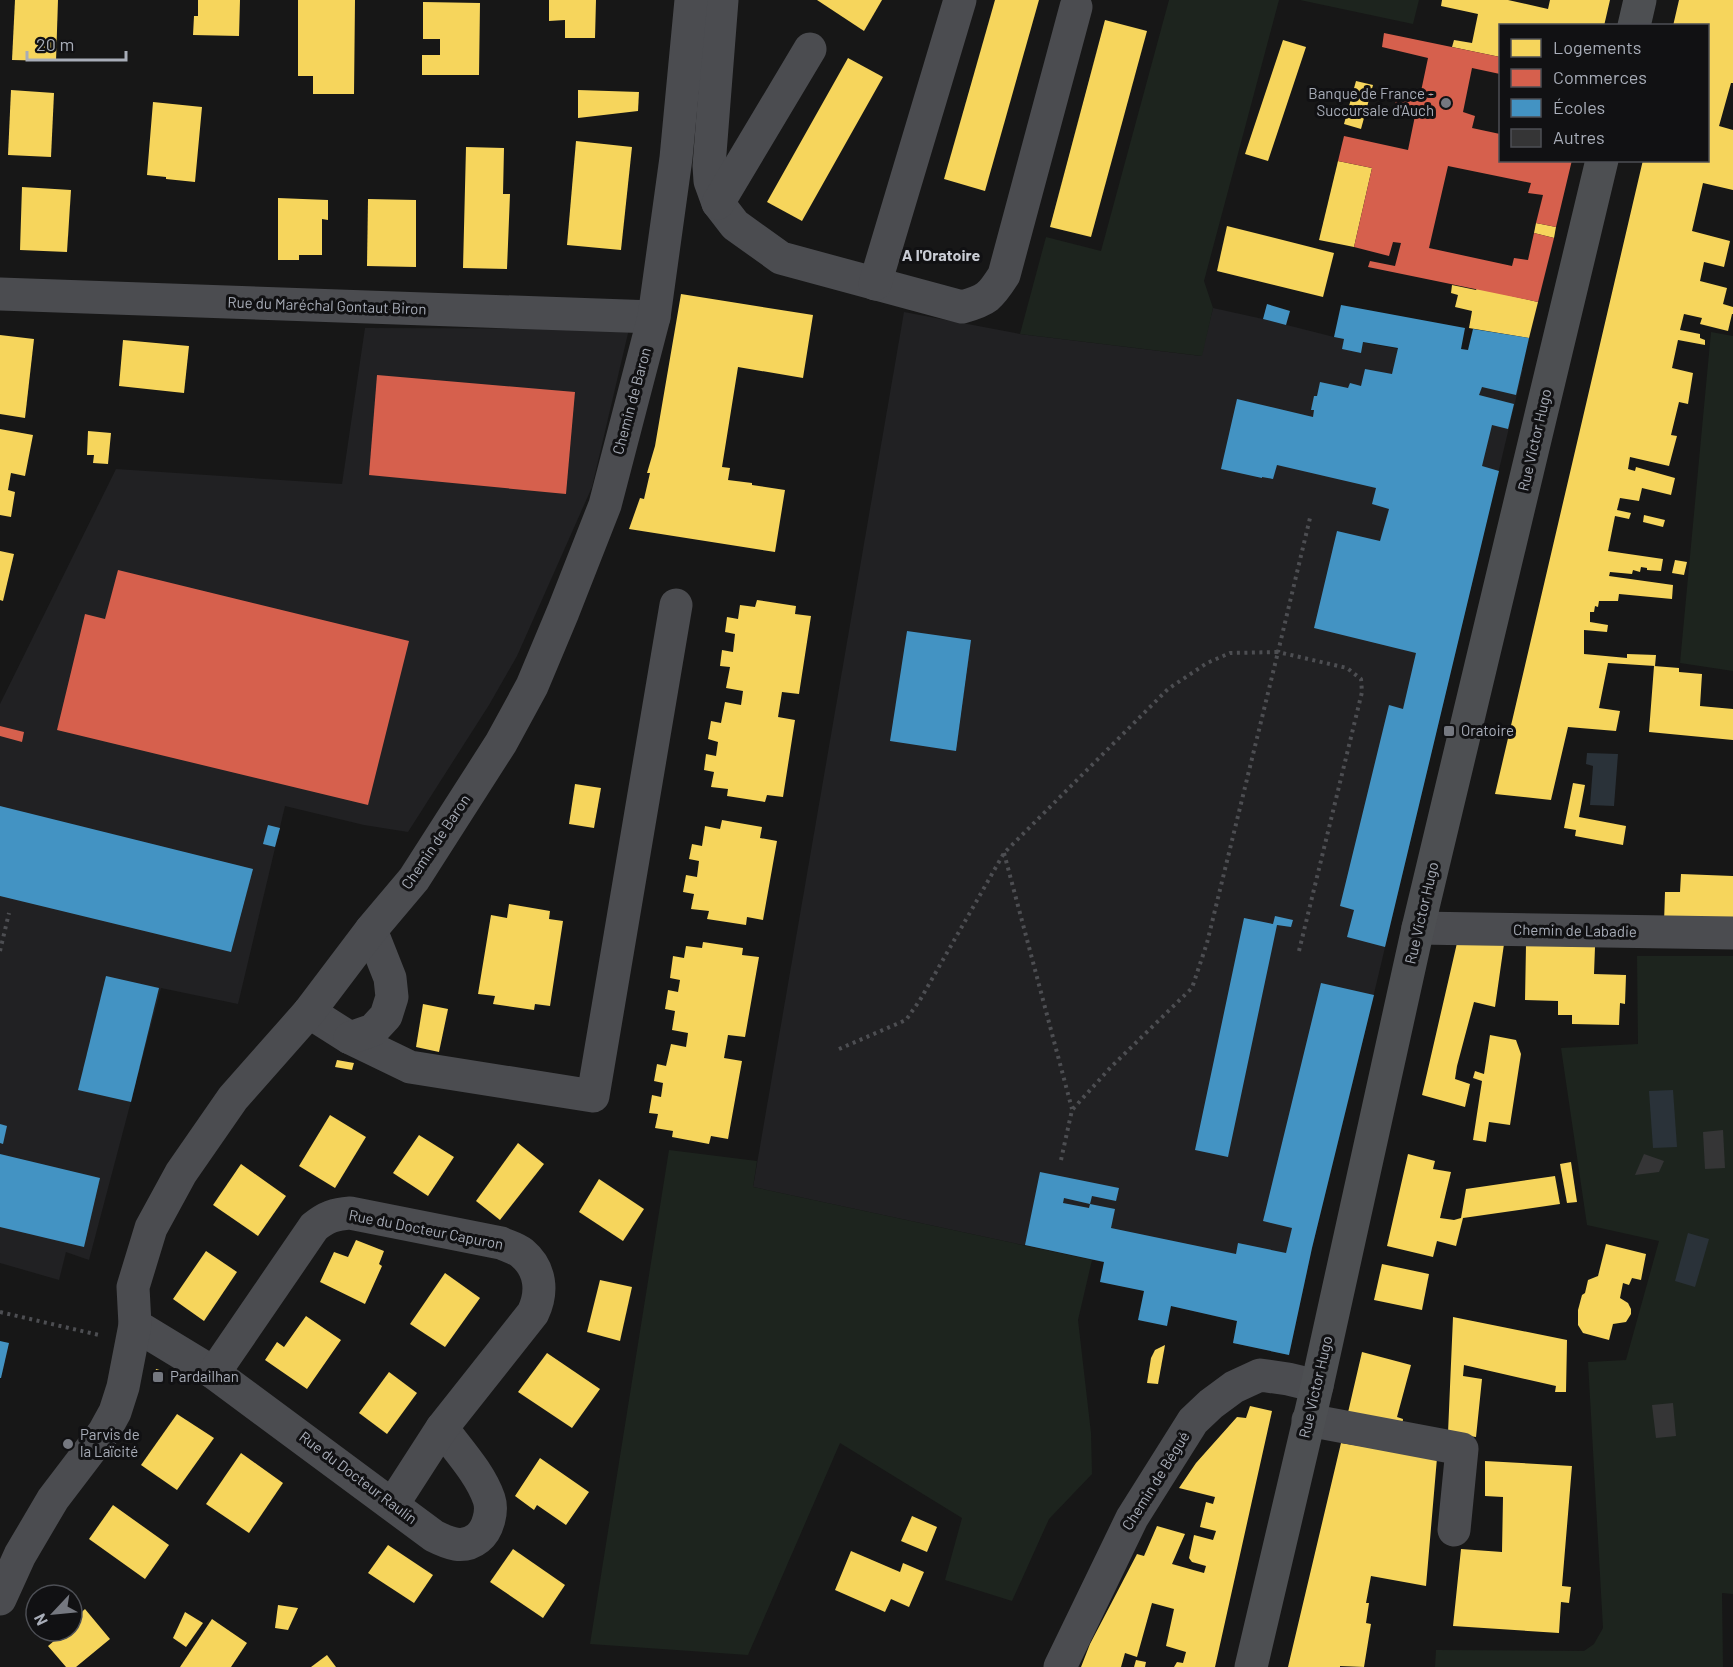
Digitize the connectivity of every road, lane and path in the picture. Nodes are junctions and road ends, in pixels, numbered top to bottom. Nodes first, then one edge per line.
1 (691, 0) edge
2 (722, 0) edge
3 (960, 0) edge
4 (1640, 0) edge
5 (1076, 7) dead end
6 (1634, 24) edge
7 (810, 49) dead end
8 (1602, 162) edge
9 (718, 203) junction
10 (875, 284) junction
11 (0, 294) edge
12 (654, 317) junction
13 (1310, 518) dead end
14 (676, 605) dead end
15 (1278, 652) junction
16 (1004, 853) junction
17 (9, 913) dead end
18 (1418, 928) junction
19 (371, 930) junction
20 (1733, 933) edge
21 (0, 951) edge
22 (1299, 951) dead end
23 (309, 1012) junction
24 (350, 1038) junction
25 (839, 1049) dead end
26 (1072, 1110) junction
27 (1061, 1160) dead end
28 (0, 1312) edge
29 (120, 1331) junction
30 (214, 1372) junction
31 (1317, 1386) junction
32 (1308, 1420) junction
33 (442, 1428) junction
34 (393, 1503) junction
35 (1454, 1530) dead end
36 (0, 1599) edge
37 (1060, 1667) edge
38 (1251, 1667) edge

1 - 12 street, Chemin de Baron
2 - 9 street
3 - 10 street
4 - 6 main road
5 - 10 street
7 - 9 street
8 - 18 main road, Rue Victor Hugo
9 - 10 street
11 - 12 street, Rue du Maréchal Gontaut Biron
12 - 19 street, Chemin de Baron
13 - 15 path
14 - 24 street
15 - 16 path
15 - 22 path
15 - 26 path
16 - 25 path
16 - 26 path
17 - 21 path
18 - 20 street, Chemin de Labadie
18 - 31 main road, Rue Victor Hugo
19 - 23 street, Chemin de Baron
19 - 24 street
23 - 24 street
23 - 29 street, Chemin de Baron
26 - 27 path
28 - 29 path
29 - 30 street, Rue du Docteur Raulin
29 - 36 street, Chemin de Baron
30 - 33 street, Rue du Docteur Capuron
30 - 34 street, Rue du Docteur Raulin
31 - 32 main road, Rue Victor Hugo
31 - 37 street, Chemin de Bégué
32 - 35 street
32 - 38 main road, Rue Victor Hugo
33 - 34 street, Rue du Docteur Capuron
33 - 34 street, Rue du Docteur Raulin

